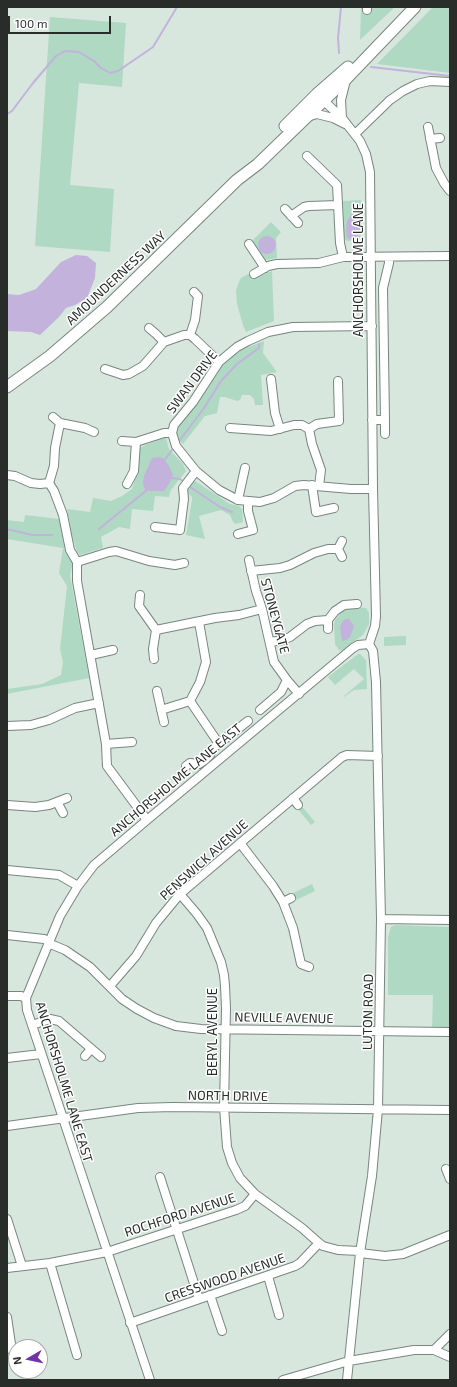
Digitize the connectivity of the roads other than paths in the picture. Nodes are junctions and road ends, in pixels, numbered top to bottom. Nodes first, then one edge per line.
1 (412, 11) edge
2 (346, 79) junction
3 (450, 82) edge
4 (320, 97) junction
5 (305, 117) junction
6 (342, 118) junction
7 (349, 127) junction
8 (428, 127) dead end
9 (355, 134) junction
10 (440, 138) dead end
11 (430, 139) junction
12 (307, 156) dead end
13 (236, 180) junction
14 (450, 191) edge
15 (338, 205) junction
16 (284, 209) dead end
17 (291, 216) junction
18 (298, 223) dead end
19 (245, 252) dead end
20 (450, 256) edge
21 (343, 257) junction
22 (371, 257) junction
23 (389, 257) junction
24 (265, 268) junction
25 (254, 274) dead end
26 (198, 295) dead end
27 (372, 326) junction
28 (149, 328) dead end
29 (190, 335) junction
30 (164, 342) junction
31 (219, 362) junction
32 (104, 370) dead end
33 (123, 375) junction
34 (271, 379) dead end
35 (338, 381) dead end
36 (123, 384) dead end
37 (7, 387) edge
38 (53, 416) dead end
39 (372, 420) junction
40 (385, 420) junction
41 (60, 423) junction
42 (230, 428) dead end
43 (280, 429) junction
44 (309, 429) junction
45 (94, 432) dead end
46 (385, 434) dead end
47 (173, 437) junction
48 (122, 440) dead end
49 (136, 442) junction
50 (245, 468) dead end
51 (196, 471) junction
52 (7, 475) edge
53 (49, 483) junction
54 (127, 484) dead end
55 (316, 485) junction
56 (373, 489) junction
57 (238, 500) junction
58 (248, 502) junction
59 (334, 508) dead end
60 (155, 527) dead end
61 (238, 534) dead end
62 (342, 541) dead end
63 (338, 549) junction
64 (342, 557) dead end
65 (249, 560) dead end
66 (77, 562) junction
67 (184, 563) dead end
68 (251, 571) junction
69 (140, 595) dead end
70 (357, 604) dead end
71 (139, 606) junction
72 (130, 608) dead end
73 (262, 609) junction
74 (328, 620) junction
75 (200, 622) junction
76 (328, 629) dead end
77 (156, 630) junction
78 (270, 642) junction
79 (370, 644) junction
80 (113, 650) dead end
81 (91, 655) junction
82 (154, 659) dead end
83 (287, 680) junction
84 (157, 690) dead end
85 (298, 694) junction
86 (190, 701) junction
87 (99, 703) junction
88 (162, 710) junction
89 (260, 710) dead end
90 (248, 721) dead end
91 (164, 722) dead end
92 (7, 726) edge
93 (132, 742) dead end
94 (106, 744) junction
95 (219, 744) junction
96 (378, 756) junction
97 (186, 766) dead end
98 (67, 798) dead end
99 (58, 802) junction
100 (7, 805) edge
101 (63, 813) dead end
102 (146, 820) junction
103 (240, 843) junction
104 (7, 870) edge
105 (78, 886) junction
106 (180, 894) junction
107 (291, 898) dead end
108 (283, 902) junction
109 (381, 919) junction
110 (450, 920) edge
111 (7, 935) edge
112 (48, 942) junction
113 (301, 964) junction
114 (309, 967) dead end
115 (295, 970) dead end
116 (110, 986) junction
117 (7, 996) edge
118 (26, 998) junction
119 (32, 1025) junction
120 (226, 1029) junction
121 (380, 1031) junction
122 (450, 1032) edge
123 (91, 1049) junction
124 (41, 1054) junction
125 (85, 1056) dead end
126 (101, 1057) dead end
127 (7, 1058) edge
128 (224, 1107) junction
129 (378, 1109) junction
130 (450, 1110) edge
131 (62, 1118) junction
132 (7, 1126) edge
133 (446, 1169) dead end
134 (160, 1177) dead end
135 (450, 1179) edge
136 (255, 1194) junction
137 (7, 1219) edge
138 (176, 1230) junction
139 (450, 1235) edge
140 (318, 1243) junction
141 (107, 1252) junction
142 (360, 1252) junction
143 (50, 1263) junction
144 (22, 1266) junction
145 (7, 1268) edge
146 (268, 1276) junction
147 (210, 1295) junction
148 (199, 1298) junction
149 (279, 1315) dead end
150 (7, 1316) edge
151 (130, 1323) junction
152 (222, 1331) dead end
153 (450, 1334) edge
154 (10, 1339) edge
155 (434, 1350) junction
156 (77, 1355) dead end
157 (450, 1357) edge
158 (349, 1361) junction
159 (150, 1380) edge
160 (283, 1380) edge
161 (347, 1380) edge

1 - 2 highway, AMOUNDERNESS WAY
1 - 4 highway, AMOUNDERNESS WAY
2 - 4 highway, AMOUNDERNESS WAY
2 - 6 street
3 - 9 street
4 - 5 highway, AMOUNDERNESS WAY
4 - 6 street, ANCHORSHOLME LANE
4 - 13 highway, AMOUNDERNESS WAY
5 - 7 street, ANCHORSHOLME LANE
5 - 13 highway, AMOUNDERNESS WAY
6 - 7 street, ANCHORSHOLME LANE
7 - 9 street, ANCHORSHOLME LANE
8 - 11 street
9 - 22 street, ANCHORSHOLME LANE
10 - 11 street
11 - 14 street
12 - 15 street
13 - 37 highway, AMOUNDERNESS WAY
15 - 17 street
15 - 21 street
16 - 17 street
17 - 18 street
19 - 24 street
20 - 23 street
21 - 22 street
21 - 24 street
22 - 23 street
22 - 27 street, ANCHORSHOLME LANE
23 - 40 street, ANCHORSHOLME LANE
24 - 25 street
26 - 29 street
27 - 31 street, SWAN DRIVE
27 - 39 street, ANCHORSHOLME LANE
28 - 30 street
29 - 30 street
29 - 31 street
30 - 33 street
31 - 47 street, SWAN DRIVE
32 - 33 street
33 - 36 street
34 - 43 street
35 - 44 street
38 - 41 street
39 - 40 street
39 - 56 street, ANCHORSHOLME LANE
40 - 46 street, ANCHORSHOLME LANE
41 - 45 street
41 - 53 street
42 - 43 street
43 - 44 street
44 - 55 street
47 - 49 street
47 - 51 street
48 - 49 street
49 - 54 street
50 - 57 street
51 - 57 street
51 - 60 street
52 - 53 street
53 - 66 street
55 - 56 street
55 - 58 street
55 - 59 street
56 - 79 street, ANCHORSHOLME LANE
57 - 58 street
58 - 61 street
62 - 63 street
63 - 64 street
63 - 68 street
65 - 68 street, STONEYGATE
66 - 67 street
66 - 81 street
68 - 73 street, STONEYGATE
69 - 71 street
70 - 74 street
71 - 72 street
71 - 77 street
73 - 75 street
73 - 78 street, STONEYGATE
74 - 76 street
74 - 78 street
75 - 77 street
75 - 86 street
77 - 82 street
78 - 83 street, STONEYGATE
79 - 85 street, ANCHORSHOLME LANE EAST
79 - 96 street, LUTON ROAD
80 - 81 street
81 - 87 street
83 - 85 street, STONEYGATE
83 - 89 street
84 - 88 street
85 - 102 street, ANCHORSHOLME LANE EAST
86 - 88 street
86 - 95 street
87 - 92 street
87 - 94 street
88 - 91 street
90 - 95 street
93 - 94 street
94 - 102 street
95 - 97 street
96 - 103 street, PENSWICK AVENUE
96 - 109 street, LUTON ROAD
98 - 99 street
99 - 100 street
99 - 101 street
102 - 105 street, ANCHORSHOLME LANE EAST
103 - 106 street, PENSWICK AVENUE
103 - 108 street
104 - 105 street
105 - 112 street, ANCHORSHOLME LANE EAST
106 - 116 street, PENSWICK AVENUE
106 - 120 street, BERYL AVENUE
107 - 108 street
108 - 113 street
109 - 110 street
109 - 121 street, LUTON ROAD
111 - 112 street, NEVILLE AVENUE
112 - 116 street, NEVILLE AVENUE
112 - 118 street, ANCHORSHOLME LANE EAST
113 - 114 street
113 - 115 street
116 - 120 street, NEVILLE AVENUE
117 - 118 street
118 - 119 street, ANCHORSHOLME LANE EAST
119 - 123 street
119 - 124 street, ANCHORSHOLME LANE EAST
120 - 121 street, NEVILLE AVENUE
120 - 128 street, BERYL AVENUE
121 - 122 street, NEVILLE AVENUE
121 - 129 street, LUTON ROAD
123 - 125 street
123 - 126 street
124 - 127 street
124 - 131 street, ANCHORSHOLME LANE EAST
128 - 129 street, NORTH DRIVE
128 - 131 street, NORTH DRIVE
128 - 136 street, BERYL AVENUE
129 - 130 street, NORTH DRIVE
129 - 142 street, LUTON ROAD
131 - 132 street, NORTH DRIVE
131 - 141 street, ANCHORSHOLME LANE EAST
133 - 135 street
134 - 138 street
136 - 138 street, ROCHFORD AVENUE
136 - 140 street, BERYL AVENUE
137 - 144 street
138 - 141 street, ROCHFORD AVENUE
138 - 148 street
139 - 142 street, BERYL AVENUE
140 - 142 street, BERYL AVENUE
140 - 146 street, CRESSWOOD AVENUE
141 - 143 street, ROCHFORD AVENUE
141 - 151 street, ANCHORSHOLME LANE EAST
142 - 158 street, LUTON ROAD
143 - 144 street, ROCHFORD AVENUE
143 - 156 street
144 - 145 street, ROCHFORD AVENUE
146 - 147 street, CRESSWOOD AVENUE
146 - 149 street
147 - 148 street, CRESSWOOD AVENUE
147 - 152 street
148 - 151 street, CRESSWOOD AVENUE
150 - 154 street
151 - 159 street, ANCHORSHOLME LANE EAST
153 - 155 street
155 - 157 street
155 - 158 street
158 - 160 street
158 - 161 street, LUTON ROAD

